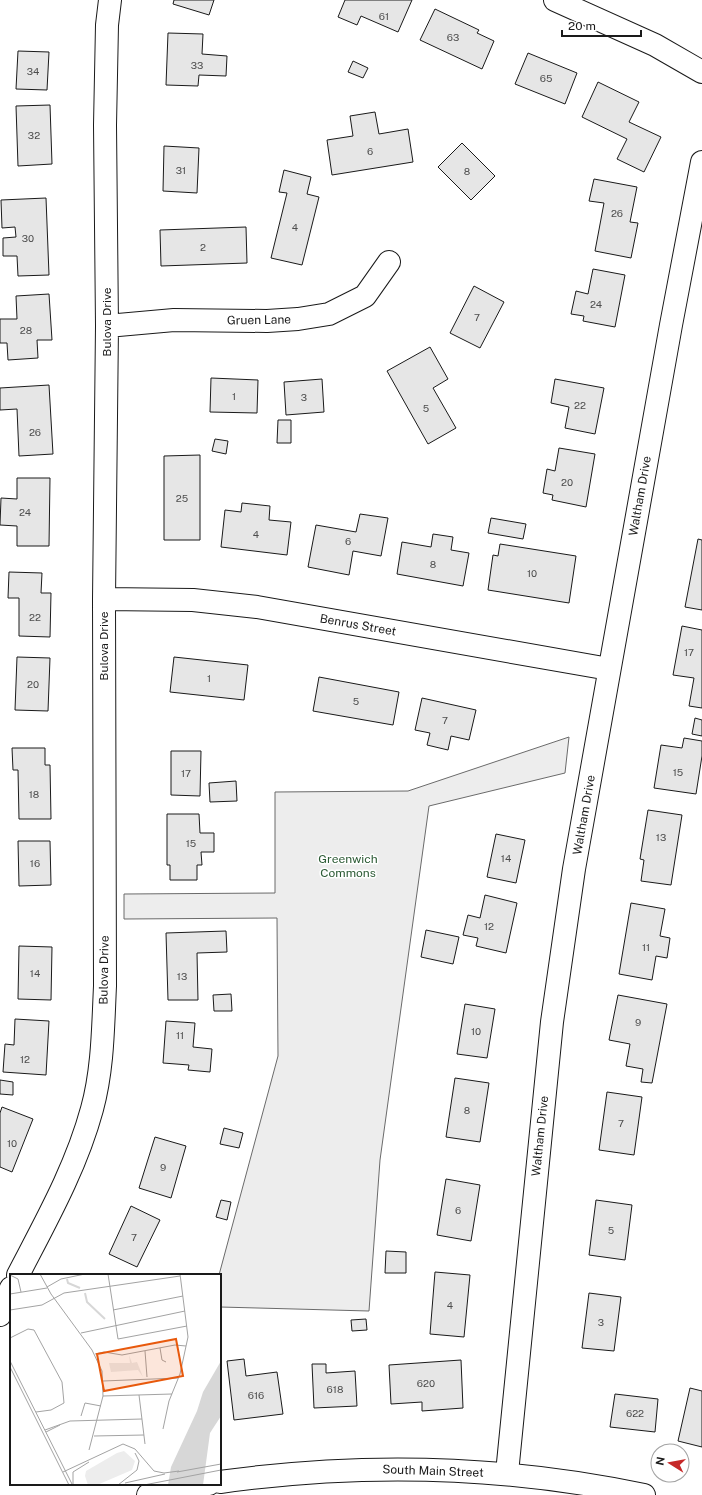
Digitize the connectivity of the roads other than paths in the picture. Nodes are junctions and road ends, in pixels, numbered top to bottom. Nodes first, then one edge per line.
1 (110, 0) edge
2 (555, 0) edge
3 (702, 72) edge
4 (702, 162) edge
5 (389, 262) dead end
6 (107, 326) junction
7 (104, 599) junction
8 (609, 670) junction
9 (19, 1274) edge
10 (10, 1290) edge
11 (0, 1315) edge
12 (507, 1473) junction
13 (221, 1482) edge
14 (203, 1485) edge
15 (148, 1495) edge
16 (644, 1495) edge

1 - 6 street, Bulova Drive
2 - 3 street
4 - 8 street, Waltham Drive
5 - 6 street, Gruen Lane
6 - 7 street, Bulova Drive
7 - 8 street, Benrus Street
7 - 9 street, Bulova Drive
8 - 12 street, Waltham Drive
10 - 11 street
12 - 13 street, South Main Street
12 - 16 street, South Main Street
14 - 15 street

